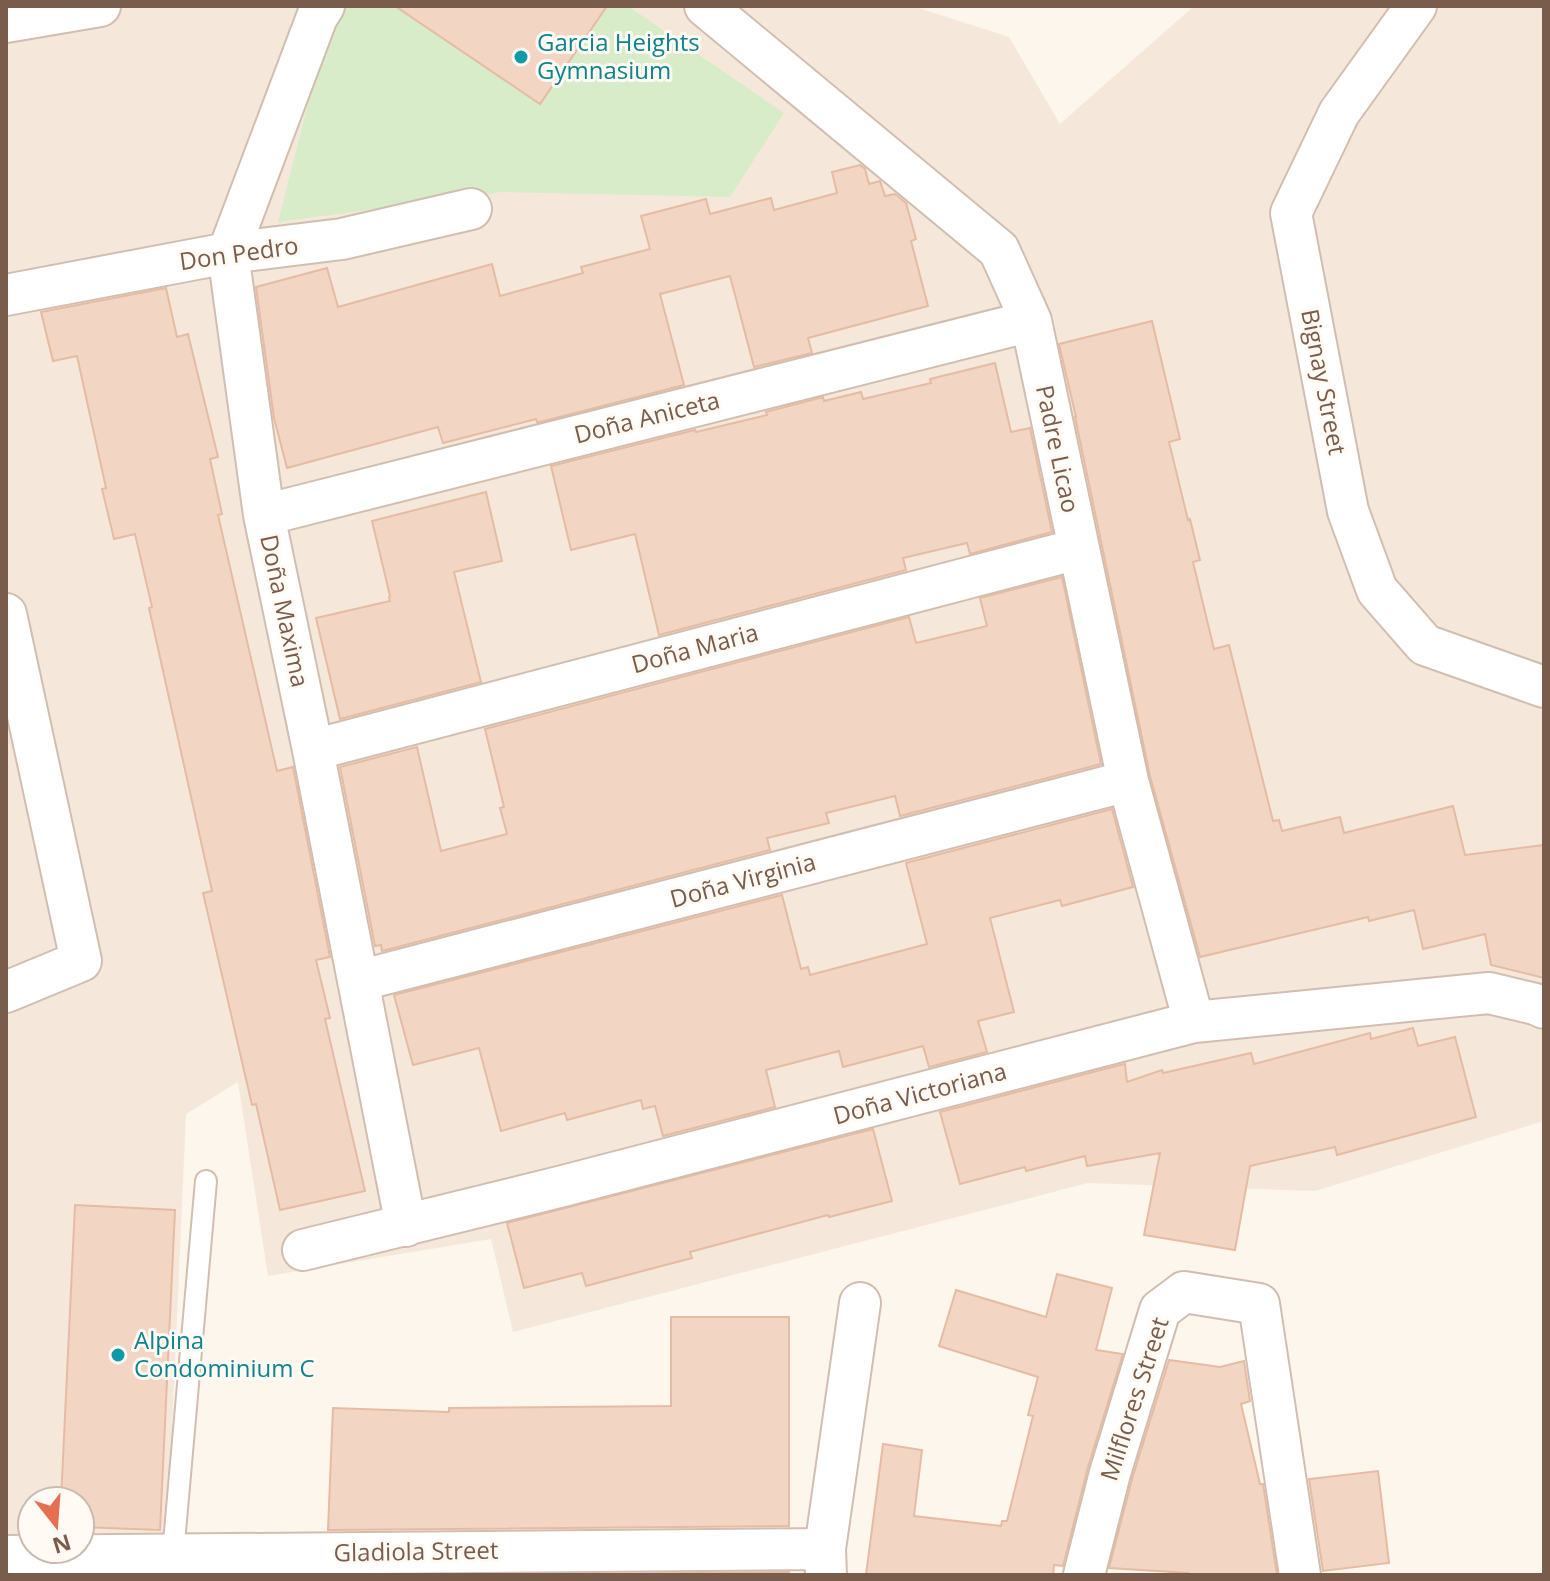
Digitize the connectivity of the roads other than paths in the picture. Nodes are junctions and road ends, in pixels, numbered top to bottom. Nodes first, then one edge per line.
1 (100, 6) edge
2 (705, 6) edge
3 (1416, 6) edge
4 (311, 10) edge
5 (6, 22) edge
6 (471, 209) dead end
7 (228, 253) junction
8 (6, 295) edge
9 (1031, 321) junction
10 (264, 515) junction
11 (1078, 549) junction
12 (6, 614) edge
13 (1544, 687) edge
14 (313, 750) junction
15 (1128, 781) junction
16 (358, 981) junction
17 (6, 992) edge
18 (1544, 1008) edge
19 (1194, 1022) junction
20 (206, 1181) dead end
21 (406, 1226) junction
22 (303, 1250) dead end
23 (860, 1303) dead end
24 (173, 1554) junction
25 (6, 1556) edge
26 (826, 1562) edge
27 (1084, 1575) edge
28 (1300, 1575) edge

1 - 5 street
2 - 9 street, Padre Licao
3 - 13 street, Bignay Street
4 - 7 street, Doña Maxima
6 - 7 street, Don Pedro
7 - 8 street, Don Pedro
7 - 10 street, Doña Maxima
9 - 10 street, Doña Aniceta
9 - 11 street, Padre Licao
10 - 14 street, Doña Maxima
11 - 14 street, Doña Maria
11 - 15 street, Padre Licao
12 - 17 street
14 - 16 street, Doña Maxima
15 - 16 street, Doña Virginia
15 - 19 street, Padre Licao
16 - 21 street, Doña Maxima
18 - 19 street, Doña Victoriana
19 - 21 street, Doña Victoriana
20 - 24 lane
21 - 22 street, Doña Victoriana
23 - 26 street
24 - 25 street, Gladiola Street
24 - 26 street, Gladiola Street
27 - 28 street, Milflores Street

